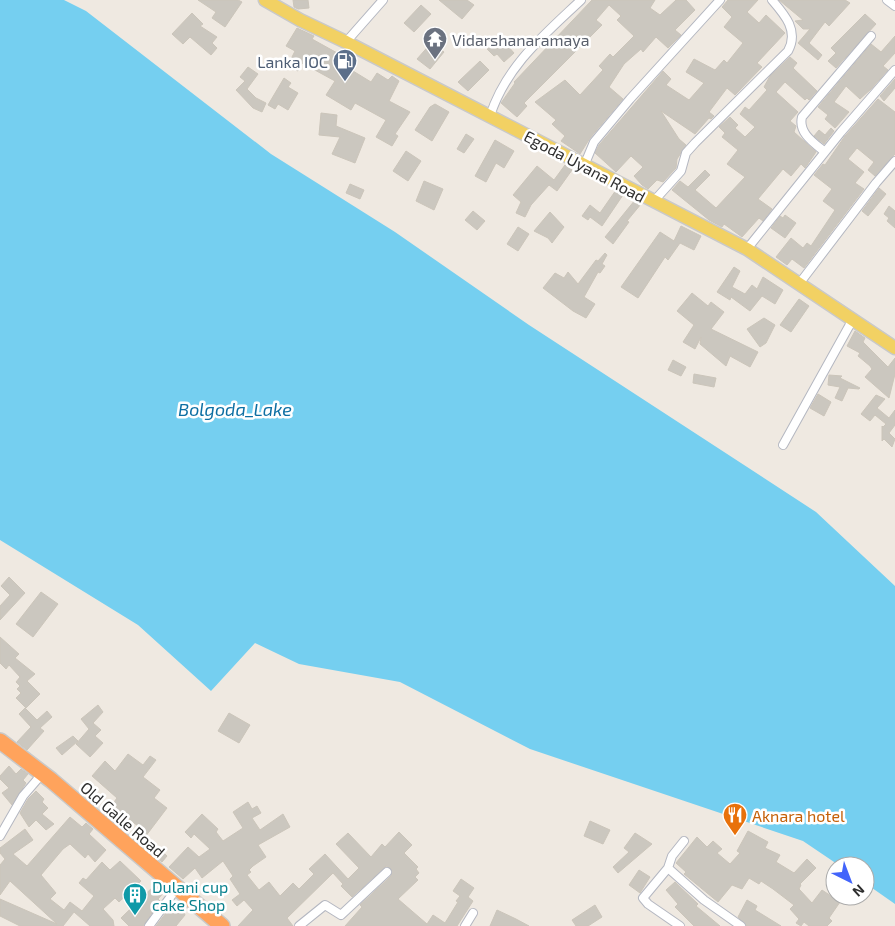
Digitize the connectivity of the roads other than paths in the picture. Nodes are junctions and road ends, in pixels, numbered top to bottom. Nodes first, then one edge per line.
1 (265, 0) edge
2 (383, 0) edge
3 (580, 0) edge
4 (720, 0) edge
5 (772, 0) edge
6 (887, 0) edge
7 (895, 6) edge
8 (871, 36) dead end
9 (346, 42) junction
10 (895, 70) edge
11 (490, 116) junction
12 (825, 152) junction
13 (895, 161) edge
14 (584, 166) junction
15 (653, 202) junction
16 (747, 249) junction
17 (799, 284) junction
18 (853, 319) junction
19 (894, 343) edge
20 (783, 445) dead end
21 (0, 741) edge
22 (42, 774) junction
23 (0, 836) edge
24 (684, 840) dead end
25 (668, 868) junction
26 (387, 872) dead end
27 (177, 888) junction
28 (473, 913) dead end
29 (219, 925) edge
30 (149, 926) edge
31 (299, 926) edge
32 (465, 926) edge
33 (680, 926) edge
34 (741, 926) edge

1 - 9 main road, Egoda Uyana Road
2 - 9 street
3 - 11 street
4 - 14 street
5 - 15 street
6 - 7 street
8 - 12 street
9 - 11 main road, Egoda Uyana Road
10 - 12 street
11 - 14 main road, Egoda Uyana Road
12 - 16 street
13 - 17 street
14 - 15 main road, Egoda Uyana Road
15 - 16 main road, Egoda Uyana Road
16 - 17 main road, Egoda Uyana Road
17 - 18 main road, Egoda Uyana Road
18 - 19 main road, Egoda Uyana Road
18 - 20 street
21 - 22 highway, Old Galle Road
22 - 23 street
22 - 27 highway, Old Galle Road
24 - 25 street
25 - 33 street
25 - 34 street
26 - 31 street
27 - 29 highway, Old Galle Road
27 - 30 street
28 - 32 street

